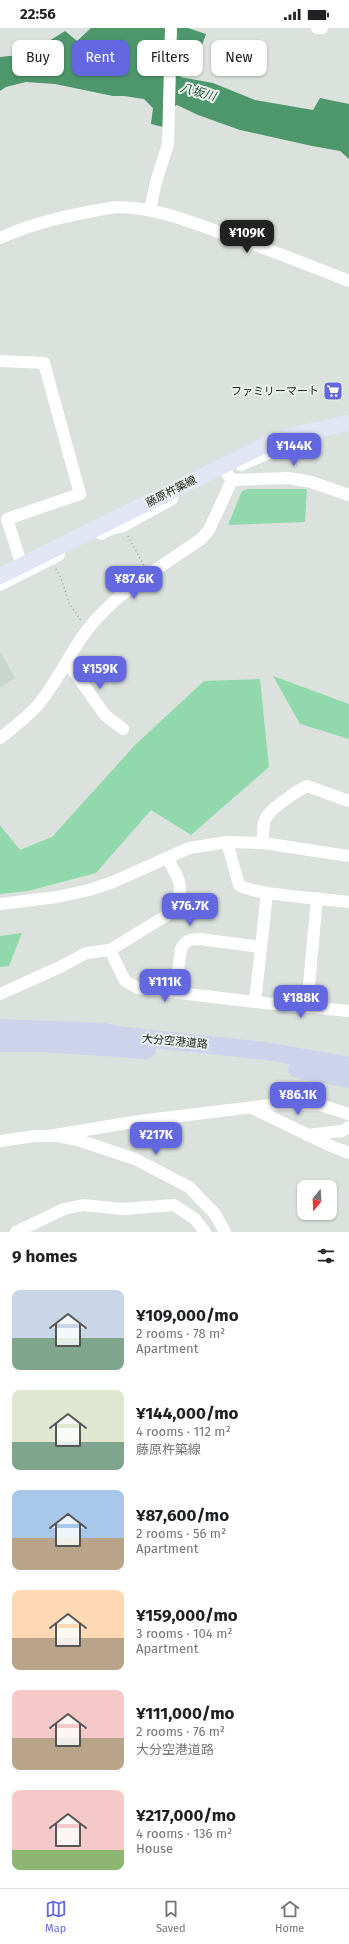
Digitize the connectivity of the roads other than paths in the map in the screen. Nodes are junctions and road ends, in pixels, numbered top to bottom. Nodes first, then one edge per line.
1 (171, 28) edge
2 (317, 28) edge
3 (322, 28) edge
4 (150, 210) junction
5 (0, 238) edge
6 (349, 281) edge
7 (0, 361) edge
8 (349, 423) edge
9 (349, 429) edge
10 (226, 472) junction
11 (348, 492) edge
12 (4, 520) edge
13 (22, 566) junction
14 (0, 576) edge
15 (0, 585) edge
16 (67, 662) junction
17 (123, 729) dead end
18 (0, 738) edge
19 (349, 801) edge
20 (227, 842) junction
21 (263, 844) junction
22 (349, 856) edge
23 (167, 858) junction
24 (267, 892) junction
25 (317, 898) junction
26 (349, 902) edge
27 (0, 904) edge
28 (262, 947) junction
29 (110, 950) junction
30 (175, 992) junction
31 (0, 994) edge
32 (256, 1002) junction
33 (306, 1007) junction
34 (349, 1011) edge
35 (0, 1028) edge
36 (0, 1043) edge
37 (349, 1066) edge
38 (349, 1079) edge
39 (249, 1107) junction
40 (349, 1114) edge
41 (349, 1127) edge
42 (307, 1135) junction
43 (49, 1136) junction
44 (0, 1142) edge
45 (349, 1153) edge
46 (16, 1232) edge
47 (205, 1232) edge
48 (225, 1232) edge

1 - 4 street
2 - 3 street
4 - 5 street
4 - 6 street
7 - 12 street
8 - 10 main road, 藤原杵築線
9 - 10 street
10 - 11 street
10 - 13 main road, 藤原杵築線
10 - 15 street
10 - 16 street
12 - 13 street
13 - 14 main road, 藤原杵築線
16 - 17 street
16 - 18 street
19 - 21 street
20 - 21 street
20 - 23 street
20 - 24 street
21 - 22 street
23 - 27 street
23 - 29 street
24 - 25 street
24 - 28 street
25 - 26 street
25 - 33 street
28 - 30 street
28 - 32 street
29 - 30 street
29 - 31 street
30 - 32 street
32 - 33 street
33 - 34 street
35 - 37 highway, 大分空港道路
36 - 38 highway, 大分空港道路
39 - 40 street
39 - 42 street
39 - 43 street
41 - 42 street
42 - 45 street
43 - 44 street
43 - 48 street
46 - 47 street

